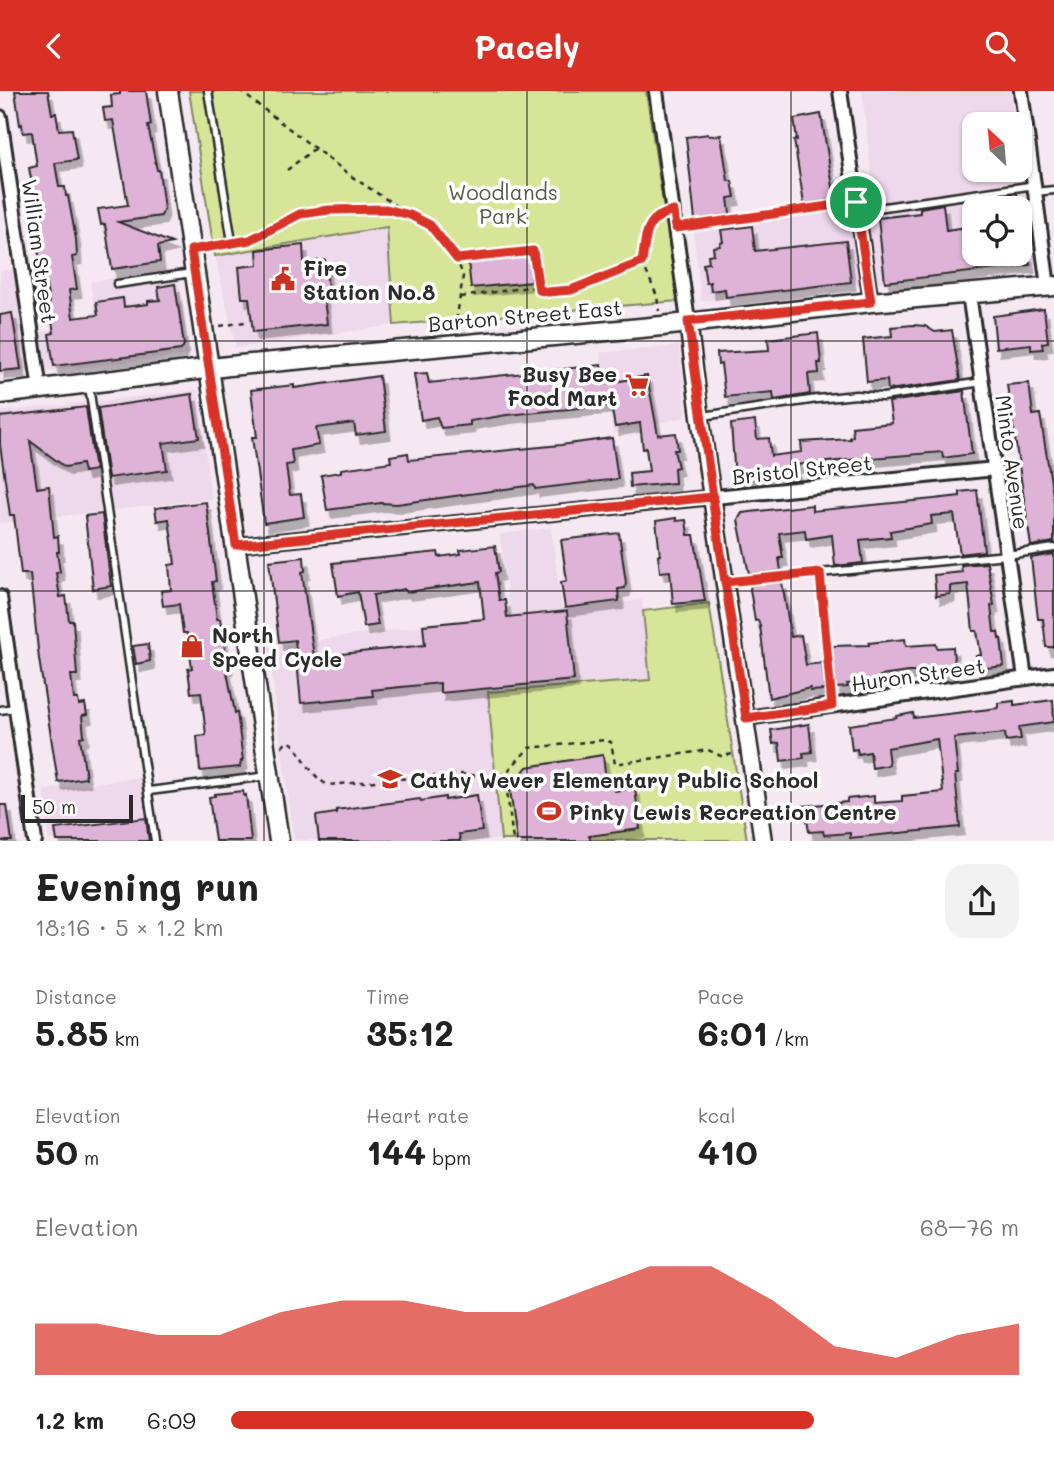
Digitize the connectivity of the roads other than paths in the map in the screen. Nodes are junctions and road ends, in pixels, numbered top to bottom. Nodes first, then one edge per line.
1 (167, 91) edge
2 (208, 91) edge
3 (656, 91) edge
4 (841, 91) edge
5 (1021, 91) edge
6 (0, 117) edge
7 (1035, 188) junction
8 (1054, 190) edge
9 (856, 206) junction
10 (676, 228) junction
11 (191, 250) junction
12 (194, 272) junction
13 (117, 284) dead end
14 (1051, 286) edge
15 (969, 294) junction
16 (871, 302) junction
17 (688, 321) junction
18 (209, 369) junction
19 (982, 382) junction
20 (89, 384) junction
21 (40, 390) junction
22 (0, 394) edge
23 (700, 416) junction
24 (995, 469) junction
25 (712, 497) junction
26 (236, 545) junction
27 (1054, 548) edge
28 (1007, 555) junction
29 (820, 573) junction
30 (725, 582) junction
31 (1, 606) edge
32 (1054, 674) edge
33 (1025, 678) junction
34 (832, 706) junction
35 (16, 708) junction
36 (0, 710) edge
37 (746, 718) junction
38 (268, 767) junction
39 (149, 791) junction
40 (35, 841) edge
41 (155, 841) edge
42 (279, 841) edge
43 (763, 841) edge

1 - 11 main road
2 - 11 lane
3 - 10 street
4 - 9 street
5 - 7 street
6 - 21 street, William Street
7 - 8 lane
7 - 9 lane
7 - 14 street
9 - 10 lane
9 - 16 street
10 - 17 street
11 - 12 main road
12 - 13 lane
12 - 18 main road
14 - 15 main road, Barton Street East
15 - 16 main road, Barton Street East
15 - 19 street, Minto Avenue
16 - 17 main road, Barton Street East
17 - 18 main road, Barton Street East
17 - 23 street
18 - 20 main road, Barton Street East
18 - 26 main road
19 - 23 lane
19 - 24 street, Minto Avenue
20 - 21 main road, Barton Street East
20 - 39 lane
21 - 22 main road, Barton Street East
23 - 25 street
24 - 25 street, Bristol Street
24 - 28 street, Minto Avenue
25 - 26 street, Bristol Street
25 - 30 street
26 - 38 main road
27 - 28 lane
28 - 29 lane
28 - 33 street, Minto Avenue
29 - 30 lane
29 - 34 lane
30 - 37 street
31 - 35 street
32 - 33 street, Huron Street
33 - 34 street, Huron Street
34 - 37 street, Huron Street
35 - 36 lane
35 - 40 street
37 - 43 street
38 - 39 lane
38 - 42 main road
39 - 41 lane

